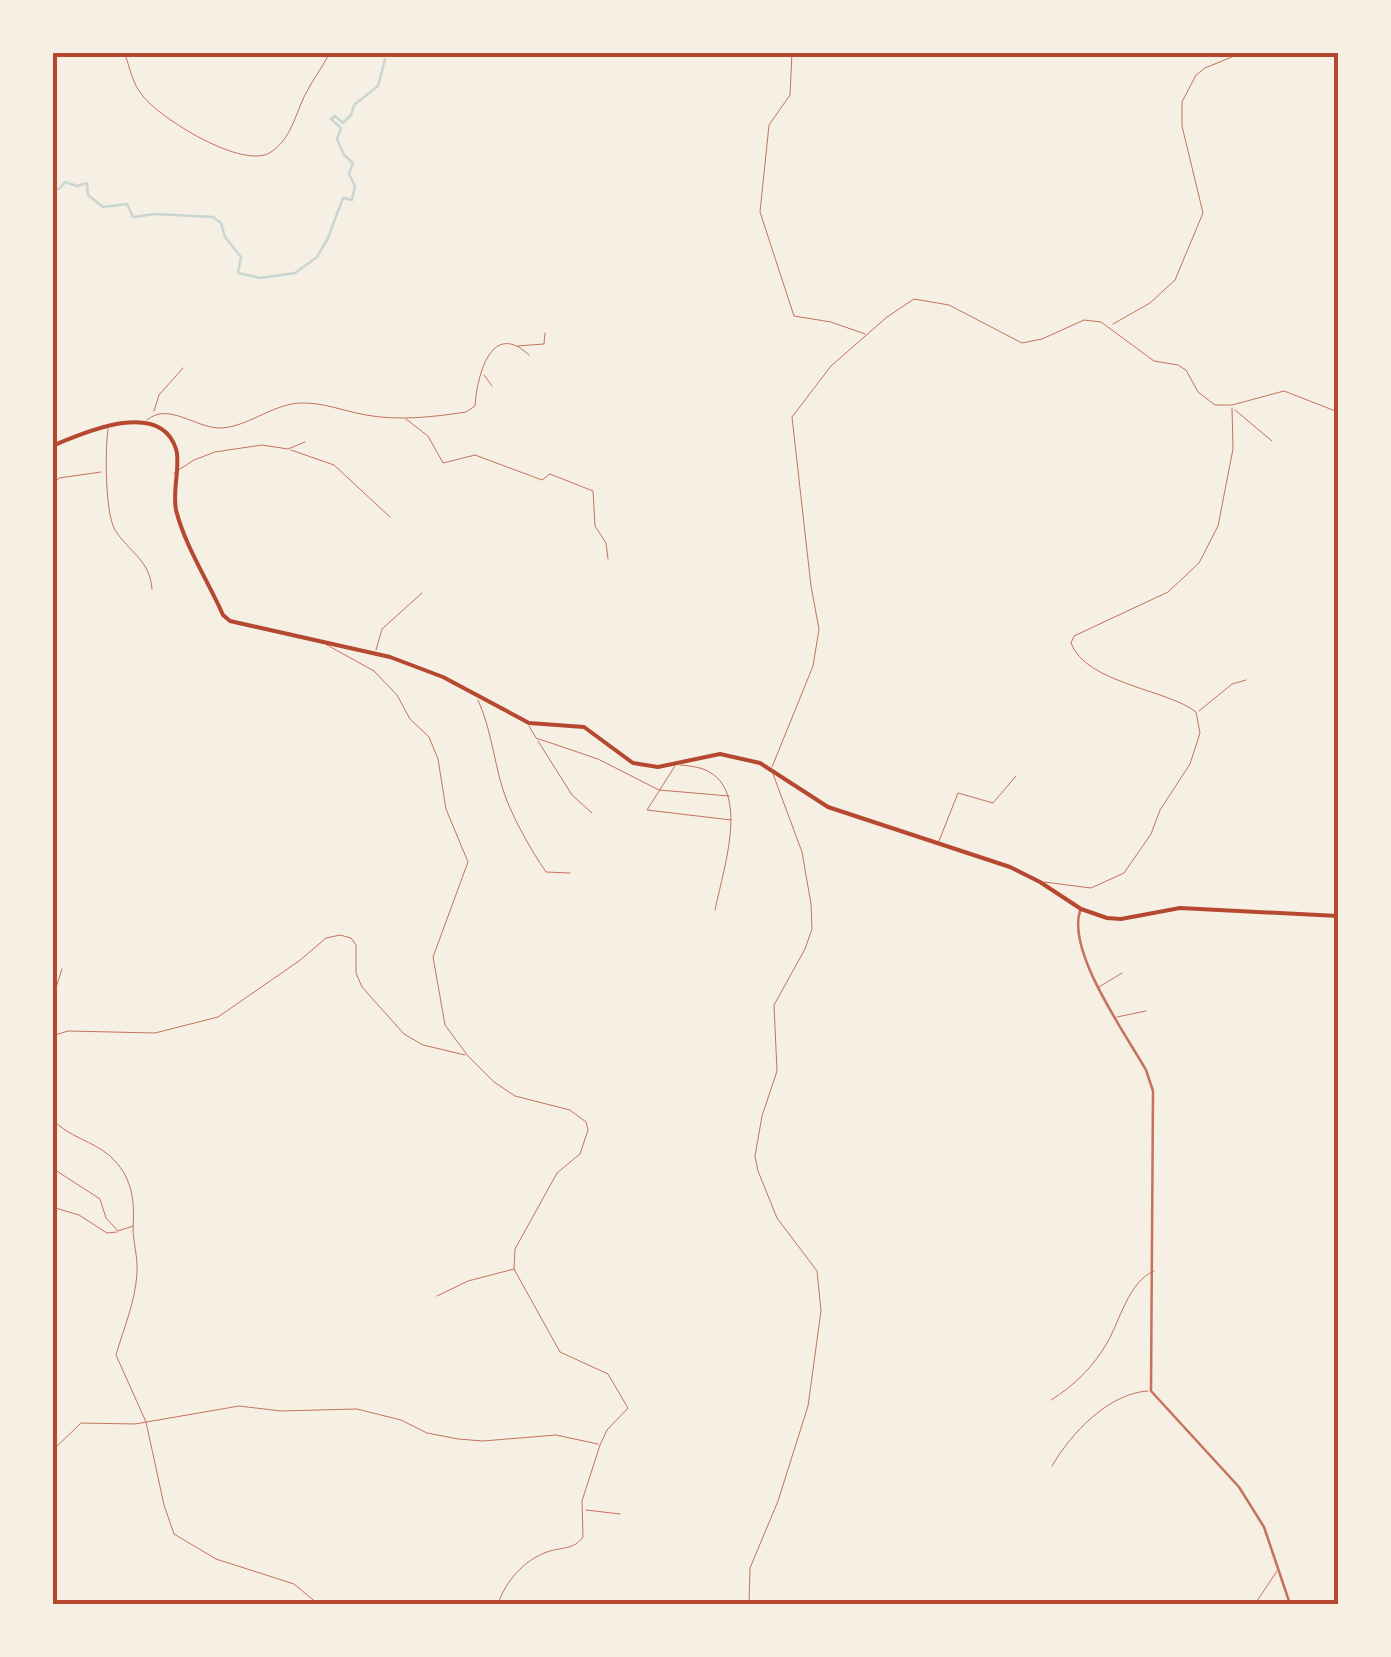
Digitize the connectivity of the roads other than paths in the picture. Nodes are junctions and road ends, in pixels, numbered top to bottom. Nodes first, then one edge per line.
1 (124, 52) edge
2 (330, 52) edge
3 (792, 52) edge
4 (1244, 52) edge
5 (1110, 326) junction
6 (545, 334) dead end
7 (868, 335) junction
8 (514, 346) junction
9 (529, 355) dead end
10 (183, 368) dead end
11 (482, 372) junction
12 (492, 386) dead end
13 (1232, 406) junction
14 (1338, 412) edge
15 (154, 414) junction
16 (404, 417) junction
17 (144, 422) junction
18 (108, 425) junction
19 (1272, 441) dead end
20 (305, 442) dead end
21 (52, 446) edge
22 (288, 449) junction
23 (105, 472) junction
24 (174, 474) junction
25 (52, 485) edge
26 (390, 517) dead end
27 (608, 559) dead end
28 (152, 589) dead end
29 (422, 593) dead end
30 (319, 641) junction
31 (376, 653) junction
32 (1246, 680) dead end
33 (475, 693) junction
34 (1196, 712) junction
35 (529, 723) junction
36 (536, 738) junction
37 (676, 764) junction
38 (772, 768) junction
39 (1016, 776) dead end
40 (660, 790) junction
41 (729, 796) junction
42 (592, 813) dead end
43 (731, 820) junction
44 (939, 841) junction
45 (570, 873) dead end
46 (1040, 882) junction
47 (1081, 909) junction
48 (714, 910) dead end
49 (1338, 916) edge
50 (62, 969) dead end
51 (1122, 974) dead end
52 (1100, 987) junction
53 (52, 1000) edge
54 (1146, 1011) dead end
55 (1117, 1017) junction
56 (52, 1036) edge
57 (468, 1056) junction
58 (52, 1119) edge
59 (52, 1168) edge
60 (52, 1206) edge
61 (133, 1226) junction
62 (118, 1231) junction
63 (514, 1269) junction
64 (1154, 1270) junction
65 (437, 1296) dead end
66 (1150, 1391) junction
67 (1052, 1400) dead end
68 (146, 1422) junction
69 (600, 1444) junction
70 (52, 1451) edge
71 (1052, 1466) dead end
72 (582, 1510) junction
73 (620, 1514) dead end
74 (1279, 1568) junction
75 (318, 1604) edge
76 (498, 1604) edge
77 (749, 1604) edge
78 (1255, 1604) edge
79 (1290, 1604) edge

1 - 2 street
3 - 7 street
4 - 5 street
5 - 7 street
5 - 13 street
6 - 8 street
7 - 38 street
8 - 9 street
8 - 11 street
10 - 15 street
11 - 12 street
11 - 16 street
13 - 14 street
13 - 19 street
13 - 34 street
15 - 16 street
15 - 17 street
16 - 27 street
17 - 18 main road
17 - 24 main road
18 - 21 main road
18 - 23 street
20 - 22 street
22 - 24 street
22 - 26 street
23 - 25 street
23 - 28 street
24 - 30 main road
29 - 31 street
30 - 31 main road
30 - 57 street
31 - 33 main road
32 - 34 street
33 - 35 main road
33 - 45 street
34 - 46 street
35 - 36 street
35 - 37 main road
36 - 40 street
36 - 42 street
37 - 38 main road
37 - 40 street
37 - 41 street
38 - 44 main road
38 - 77 street
39 - 44 street
40 - 41 street
40 - 43 street
41 - 43 street
43 - 48 street
44 - 46 main road
46 - 47 main road
47 - 49 main road
47 - 52 street
50 - 53 street
51 - 52 street
52 - 55 street
54 - 55 street
55 - 64 street
56 - 57 street
57 - 63 street
58 - 61 street
59 - 62 street
60 - 62 street
61 - 62 street
61 - 68 street
63 - 65 street
63 - 69 street
64 - 66 street
64 - 67 street
66 - 71 street
66 - 74 street
68 - 69 street
68 - 70 street
68 - 75 street
69 - 72 street
72 - 73 street
72 - 76 street
74 - 78 street
74 - 79 street

